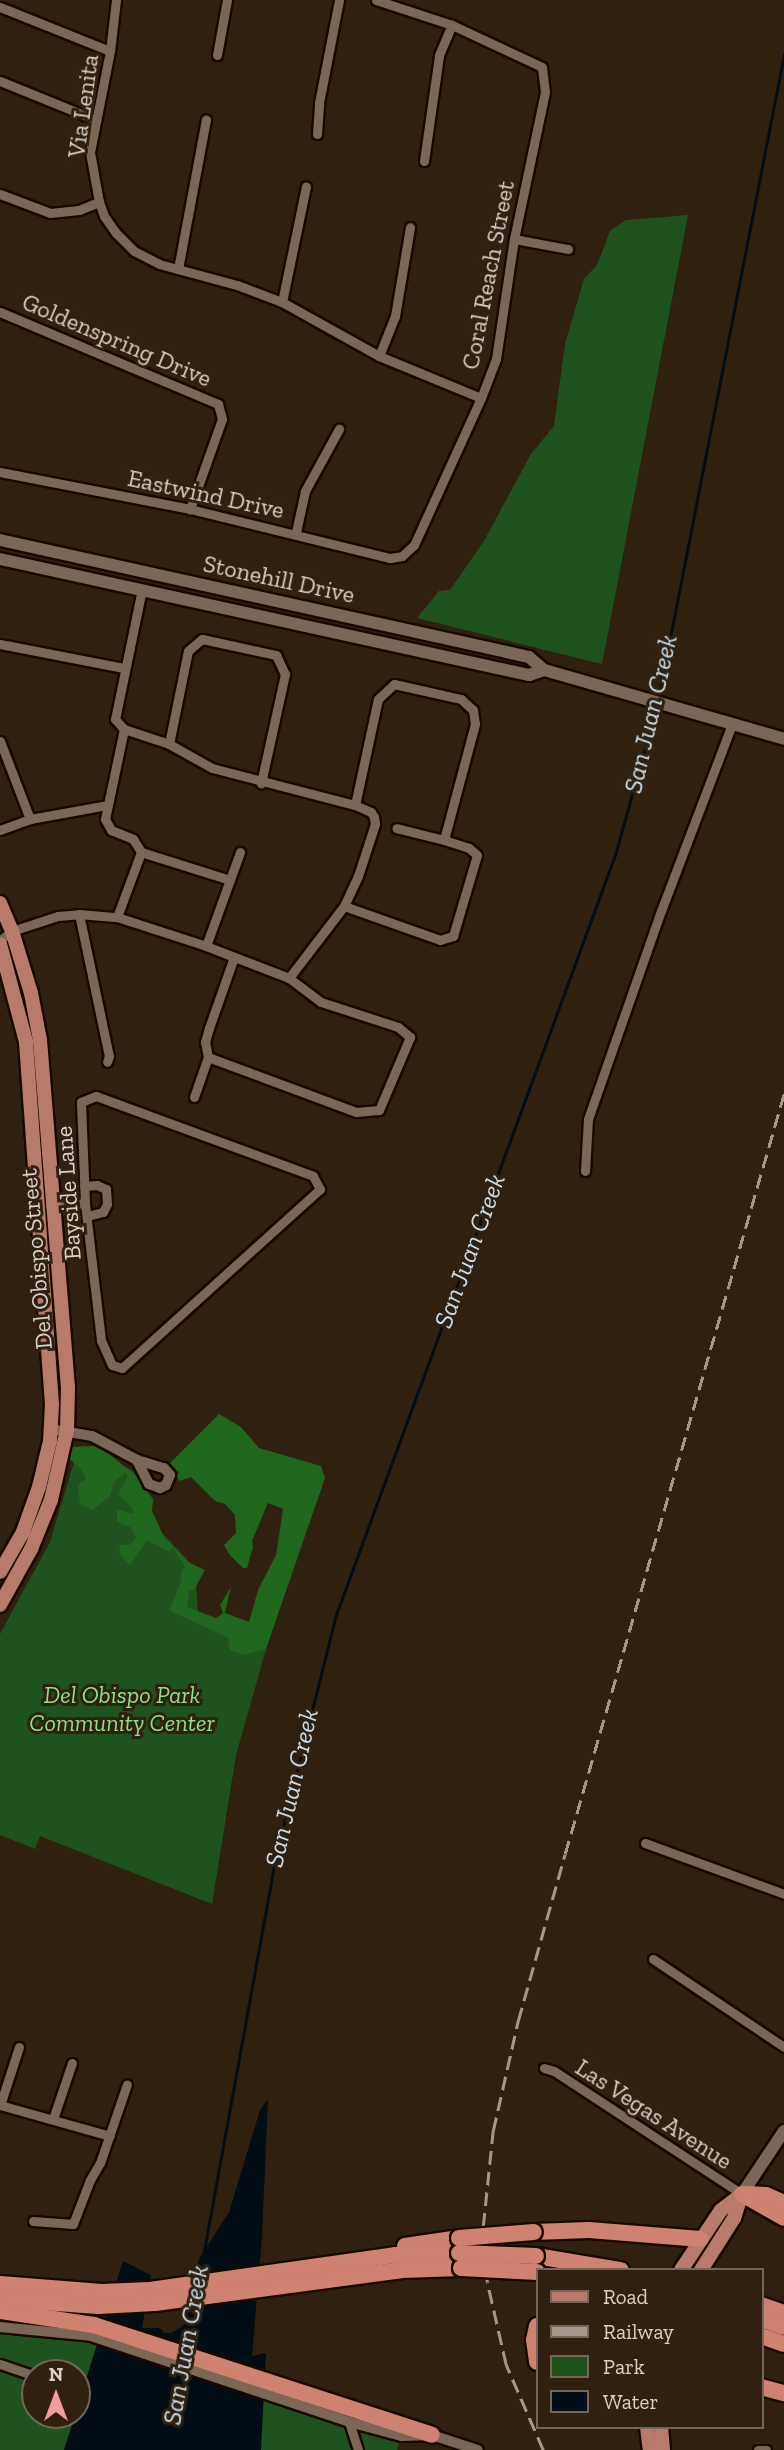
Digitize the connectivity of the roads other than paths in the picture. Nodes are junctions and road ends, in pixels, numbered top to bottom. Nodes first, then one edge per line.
1 (116, 0) edge
2 (227, 0) edge
3 (339, 0) edge
4 (376, 0) edge
5 (0, 7) edge
6 (452, 24) junction
7 (110, 51) junction
8 (217, 55) dead end
9 (0, 81) edge
10 (96, 120) junction
11 (206, 120) dead end
12 (317, 134) dead end
13 (424, 161) dead end
14 (306, 186) dead end
15 (0, 194) edge
16 (99, 202) junction
17 (411, 227) dead end
18 (514, 239) junction
19 (568, 249) dead end
20 (178, 269) junction
21 (282, 302) junction
22 (0, 312) edge
23 (379, 356) junction
24 (481, 398) junction
25 (339, 429) dead end
26 (0, 472) edge
27 (190, 509) junction
28 (296, 532) junction
29 (0, 540) edge
30 (402, 556) joint
31 (0, 559) edge
32 (167, 576) junction
33 (142, 589) junction
34 (0, 644) edge
35 (124, 668) junction
36 (544, 670) junction
37 (732, 724) junction
38 (124, 729) junction
39 (784, 740) edge
40 (0, 741) edge
41 (169, 744) junction
42 (261, 783) junction
43 (107, 805) junction
44 (355, 805) junction
45 (30, 819) junction
46 (396, 828) dead end
47 (0, 830) edge
48 (444, 840) junction
49 (141, 852) junction
50 (240, 852) dead end
51 (230, 880) junction
52 (0, 903) edge
53 (344, 906) junction
54 (79, 914) junction
55 (117, 917) junction
56 (12, 931) junction
57 (0, 942) edge
58 (206, 946) junction
59 (234, 957) junction
60 (289, 978) junction
61 (208, 1057) junction
62 (107, 1062) dead end
63 (194, 1097) dead end
64 (585, 1171) dead end
65 (84, 1186) junction
66 (85, 1203) junction
67 (53, 1204) junction
68 (37, 1205) junction
69 (87, 1216) junction
70 (51, 1429) junction
71 (67, 1430) junction
72 (138, 1460) dead end
73 (0, 1572) edge
74 (0, 1605) edge
75 (645, 1843) dead end
76 (784, 1894) edge
77 (653, 1959) dead end
78 (19, 2047) dead end
79 (784, 2047) edge
80 (72, 2063) dead end
81 (544, 2068) dead end
82 (127, 2084) dead end
83 (0, 2105) edge
84 (53, 2119) junction
85 (784, 2131) edge
86 (110, 2136) junction
87 (742, 2194) junction
88 (784, 2203) edge
89 (784, 2218) edge
90 (33, 2221) dead end
91 (701, 2239) junction
92 (460, 2253) junction
93 (537, 2264) edge
94 (593, 2268) edge
95 (682, 2268) edge
96 (702, 2268) edge
97 (315, 2269) junction
98 (0, 2284) edge
99 (0, 2299) edge
100 (100, 2299) junction
101 (763, 2306) edge
102 (0, 2311) edge
103 (784, 2313) edge
104 (763, 2320) edge
105 (0, 2328) edge
106 (784, 2328) edge
107 (92, 2330) junction
108 (536, 2331) edge
109 (763, 2337) edge
110 (784, 2344) edge
111 (536, 2355) edge
112 (0, 2364) edge
113 (21, 2371) edge
114 (763, 2388) edge
115 (281, 2392) junction
116 (784, 2393) edge
117 (349, 2422) junction
118 (648, 2429) edge
119 (661, 2429) edge
120 (432, 2435) junction
121 (358, 2450) edge
122 (478, 2450) edge
123 (650, 2450) edge
124 (663, 2450) edge
125 (758, 2450) edge
126 (766, 2450) edge

1 - 7 street, Via Lenita
2 - 8 street
3 - 12 street
4 - 6 street
5 - 7 street
6 - 13 street
6 - 18 street, Coral Reach Street
7 - 10 street, Via Lenita
9 - 10 street
10 - 16 street, Via Lenita
11 - 20 street
14 - 21 street
15 - 16 street
16 - 20 street, Via Lenita
17 - 23 street
18 - 19 street
18 - 24 street, Coral Reach Street
20 - 21 street
21 - 23 street
22 - 27 street, Goldenspring Drive
23 - 24 street
24 - 30 street, Coral Reach Street
25 - 28 street
26 - 27 street, Eastwind Drive
27 - 28 street, Eastwind Drive
28 - 30 street, Eastwind Drive
29 - 32 main road, Stonehill Drive
31 - 33 main road, Stonehill Drive
32 - 33 main road
32 - 36 main road, Stonehill Drive
33 - 35 street
33 - 36 main road, Stonehill Drive
34 - 35 street
35 - 38 street
36 - 37 main road, Stonehill Drive
37 - 39 main road, Stonehill Drive
37 - 64 street
38 - 41 street
38 - 43 street
40 - 45 street
41 - 42 street
41 - 42 street
42 - 44 street
43 - 45 street
43 - 49 street
44 - 48 street
44 - 53 street
45 - 47 street
46 - 48 street
48 - 53 street
49 - 51 street
49 - 55 street
50 - 51 street
51 - 58 street
52 - 56 main road, Del Obispo Street
53 - 60 street
54 - 55 street
54 - 56 street
54 - 62 street
55 - 58 street
56 - 57 street
56 - 67 main road, Del Obispo Street
57 - 68 main road, Del Obispo Street
58 - 59 street
59 - 60 street
59 - 61 street
60 - 61 street
61 - 63 street
65 - 66 street, Bayside Lane
65 - 69 street
65 - 69 street, Bayside Lane
66 - 67 street
66 - 69 street, Bayside Lane
67 - 68 street
67 - 71 main road, Del Obispo Street
68 - 70 main road, Del Obispo Street
70 - 71 street
70 - 73 main road, Del Obispo Street
71 - 72 street
71 - 74 main road, Del Obispo Street
75 - 76 street
77 - 79 street
78 - 83 street
80 - 84 street
81 - 87 street, Las Vegas Avenue
82 - 86 street
83 - 84 street
84 - 86 street
85 - 87 main road
86 - 90 street
87 - 88 highway
87 - 89 highway
87 - 91 main road
87 - 96 main road
91 - 92 highway, bridge
91 - 95 main road
92 - 93 highway, bridge
92 - 97 highway
92 - 97 highway
93 - 94 highway
97 - 100 highway
97 - 100 highway
98 - 100 highway
99 - 100 highway
101 - 103 highway
102 - 107 highway
104 - 106 highway
105 - 107 street
107 - 115 highway
108 - 111 highway
109 - 110 highway
112 - 113 street
114 - 116 highway
115 - 117 street
115 - 120 highway
117 - 120 street
117 - 121 street
118 - 123 main road
119 - 124 main road
120 - 122 street
125 - 126 street

